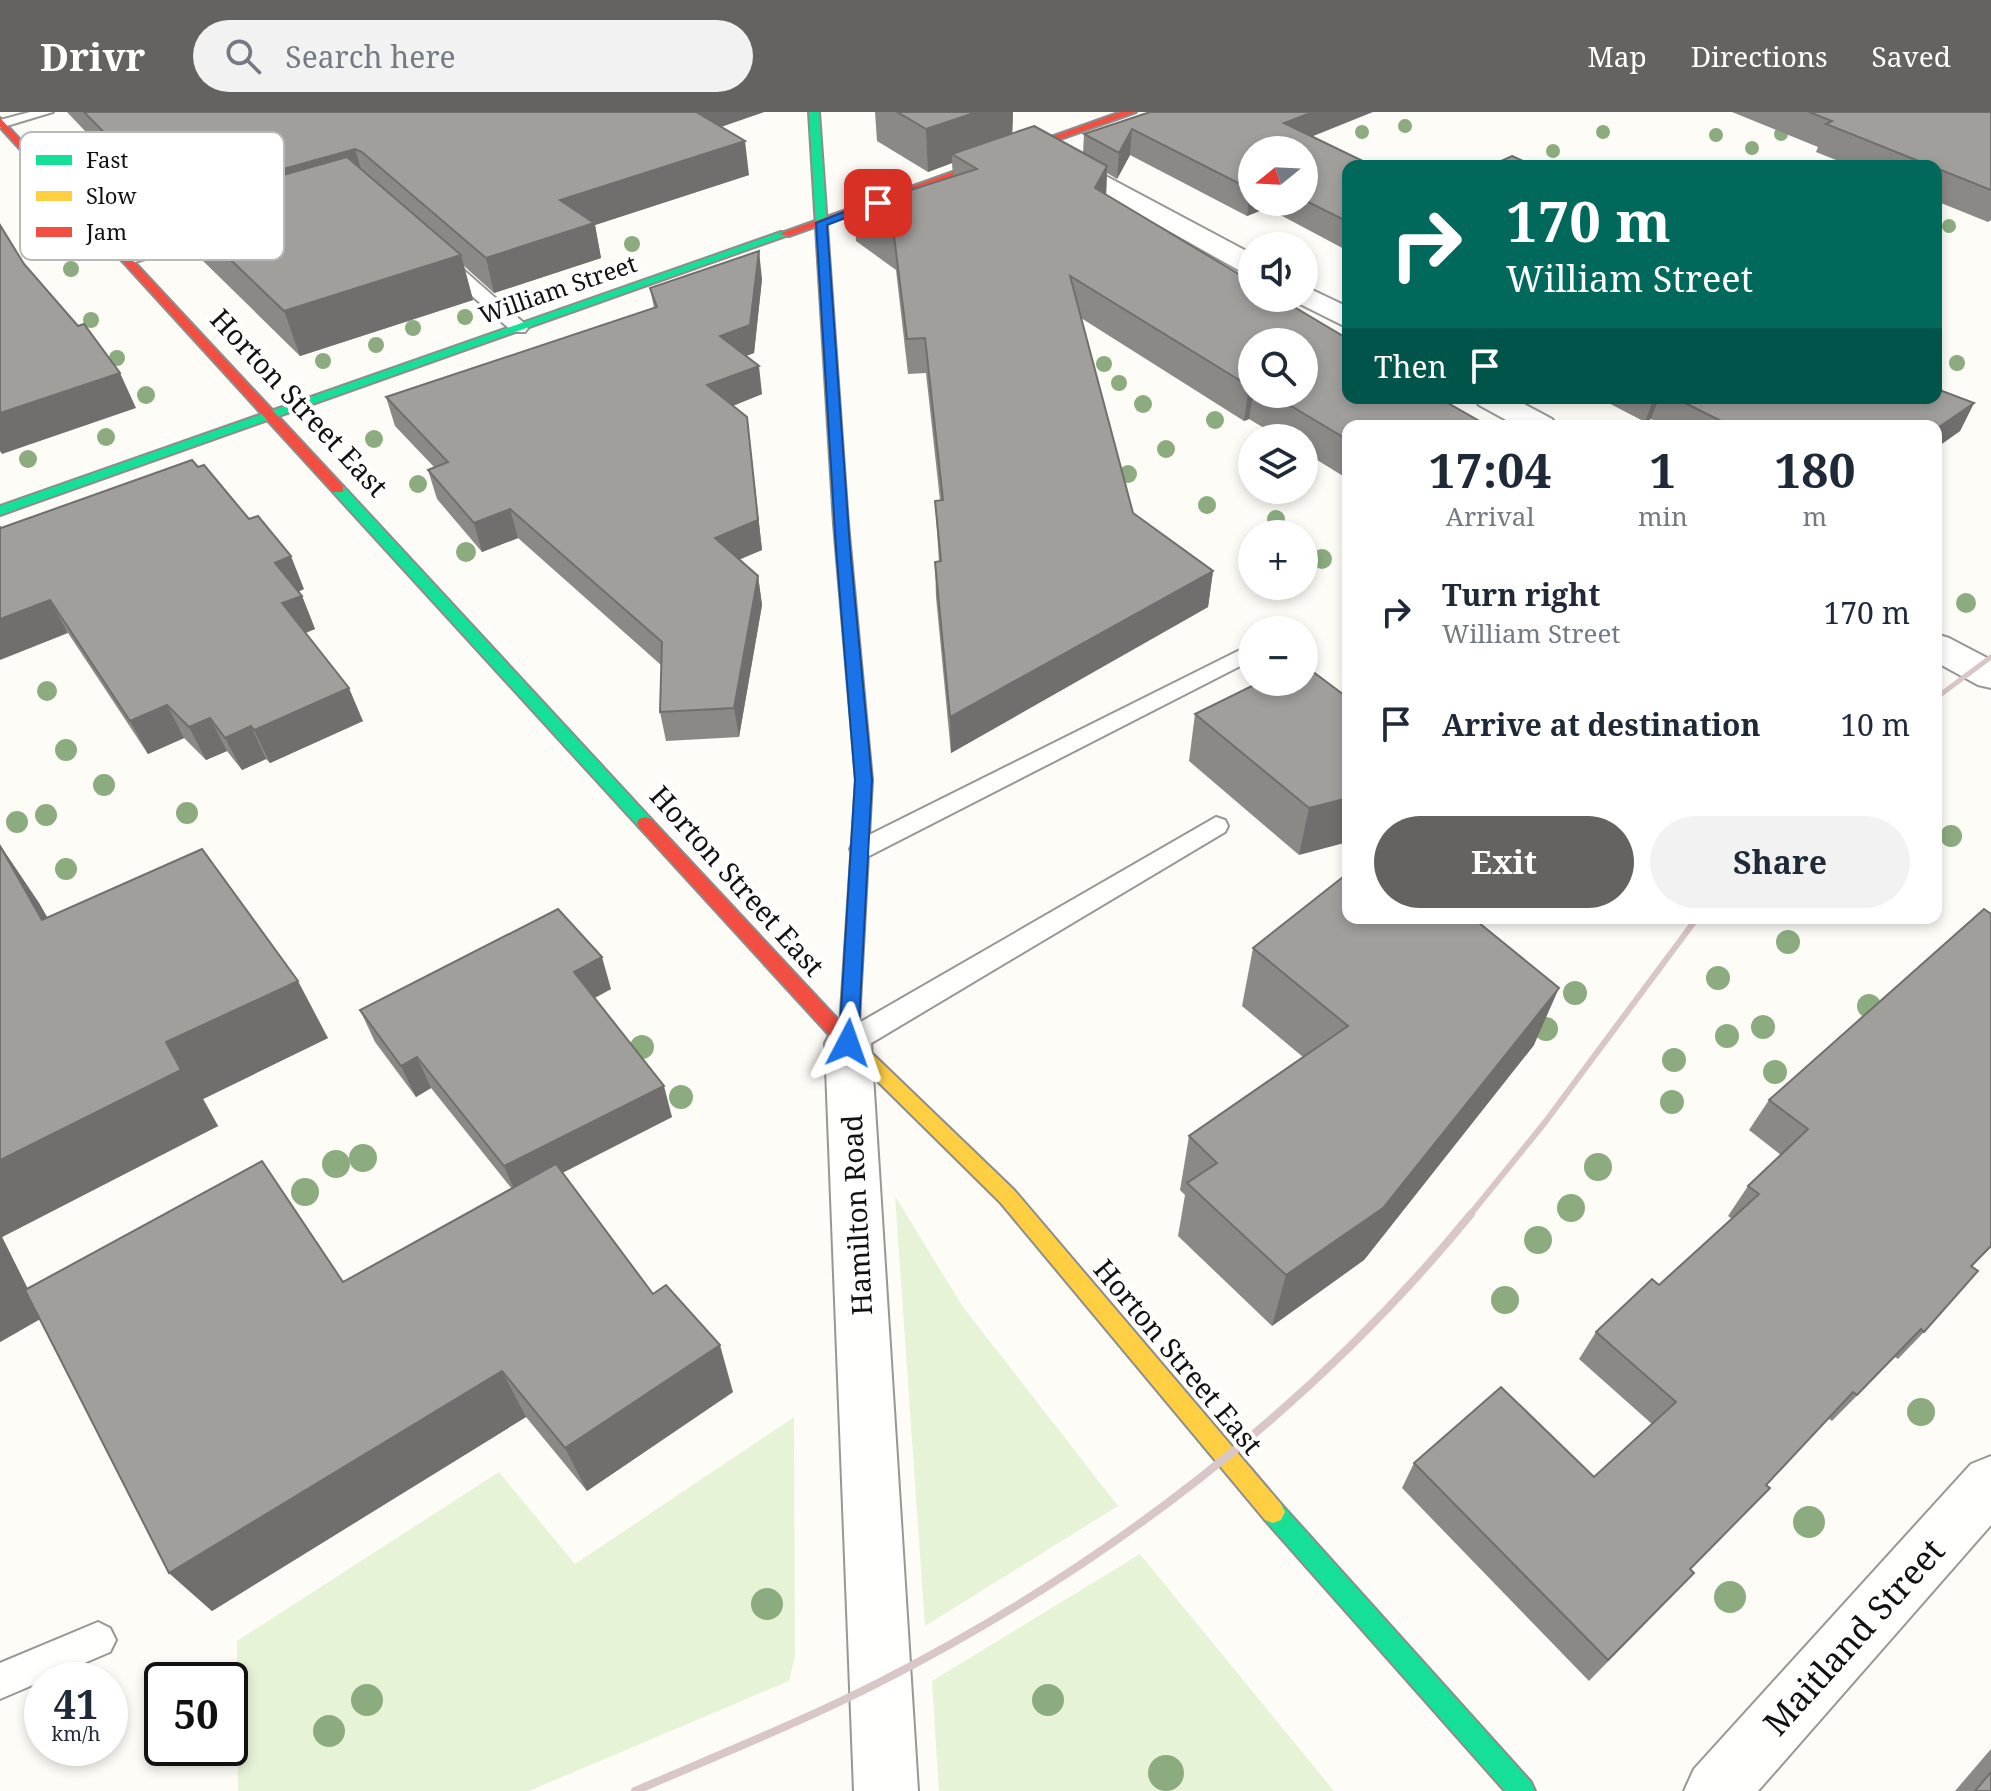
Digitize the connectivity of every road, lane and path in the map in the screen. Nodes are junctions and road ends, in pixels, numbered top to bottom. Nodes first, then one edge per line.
1 (46, 112) edge
2 (814, 112) edge
3 (1131, 112) edge
4 (1, 122) edge
5 (20, 142) edge
6 (1035, 146) junction
7 (821, 223) junction
8 (432, 252) edge
9 (1238, 258) edge
10 (129, 260) edge
11 (1318, 303) edge
12 (1342, 316) edge
13 (519, 328) junction
14 (1501, 404) edge
15 (272, 414) junction
16 (1530, 420) edge
17 (0, 511) edge
18 (1942, 649) edge
19 (1238, 658) edge
20 (1991, 676) edge
21 (1216, 826) dead end
22 (862, 849) junction
23 (848, 1043) junction
24 (1991, 1483) edge
25 (98, 1640) dead end
26 (0, 1681) edge
27 (886, 1791) edge
28 (1522, 1791) edge
29 (1716, 1791) edge

1 - 4 lane
2 - 7 street, Hamilton Road
3 - 6 street, William Street
4 - 5 street, Horton Street East
6 - 7 street, William Street
6 - 9 street
7 - 13 street, William Street
7 - 22 street, Hamilton Road
8 - 13 lane
10 - 15 street, Horton Street East
11 - 12 street
13 - 15 street, William Street
14 - 16 street
15 - 17 street, William Street
15 - 23 street, Horton Street East
18 - 20 street
19 - 22 lane
21 - 23 lane
22 - 23 street, Hamilton Road
23 - 27 street, Hamilton Road
23 - 28 street, Horton Street East
24 - 29 street, Maitland Street
25 - 26 lane

